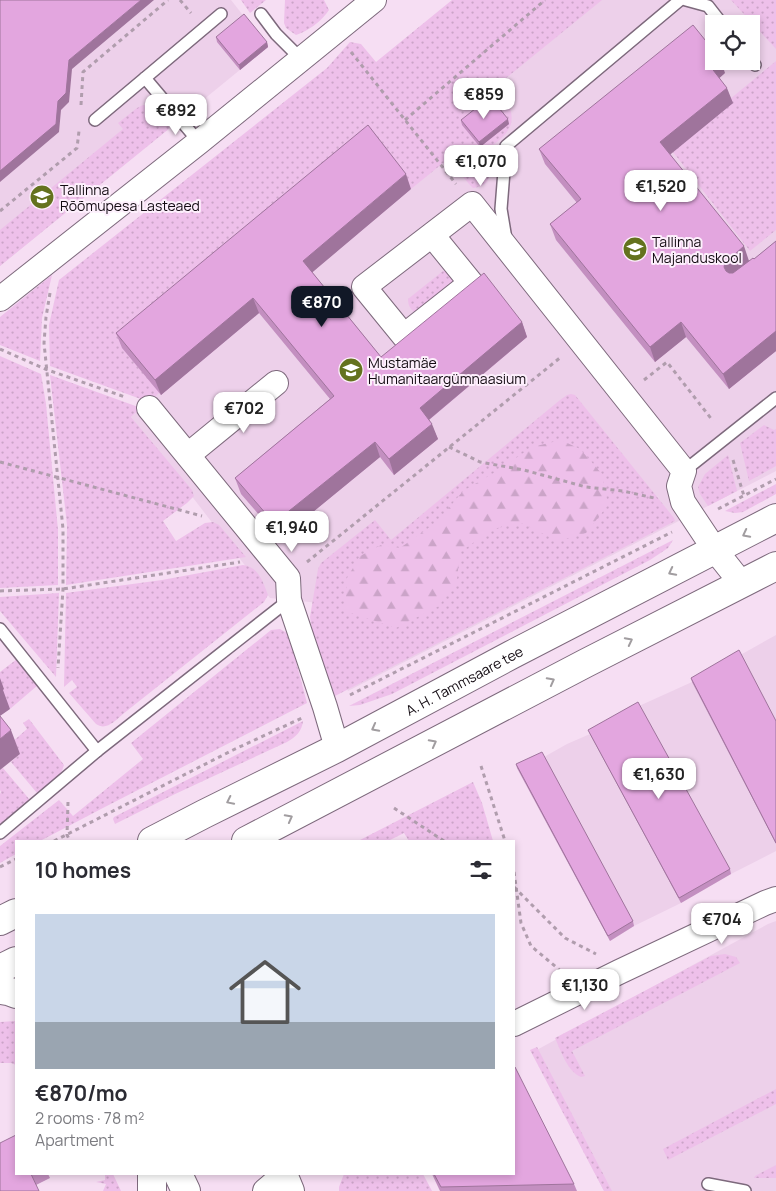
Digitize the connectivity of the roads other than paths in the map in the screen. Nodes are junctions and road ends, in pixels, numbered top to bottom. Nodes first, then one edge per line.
1 (374, 0) edge
2 (680, 0) edge
3 (686, 0) edge
4 (221, 14) dead end
5 (261, 14) dead end
6 (715, 15) edge
7 (301, 59) junction
8 (145, 78) junction
9 (95, 120) dead end
10 (199, 142) junction
11 (432, 235) dead end
12 (509, 250) junction
13 (0, 299) edge
14 (276, 383) dead end
15 (776, 398) edge
16 (149, 408) road end
17 (188, 455) junction
18 (684, 471) junction
19 (776, 518) edge
20 (715, 550) junction
21 (776, 566) edge
22 (742, 584) junction
23 (288, 589) junction
24 (0, 629) edge
25 (337, 748) junction
26 (97, 751) junction
27 (204, 814) junction
28 (0, 833) edge
29 (154, 840) edge
30 (174, 840) edge
31 (248, 840) edge
32 (776, 899) edge
33 (15, 914) edge
34 (0, 921) edge
35 (15, 962) edge
36 (0, 969) edge
37 (0, 990) edge
38 (15, 994) edge
39 (515, 1024) edge
40 (152, 1175) edge
41 (178, 1175) edge
42 (708, 1184) dead end
43 (152, 1191) edge
44 (186, 1191) edge
45 (745, 1191) edge

1 - 7 street
2 - 12 lane
3 - 6 lane
4 - 8 lane
5 - 7 lane
7 - 10 street
8 - 9 lane
8 - 10 lane
10 - 13 street
11 - 12 street
12 - 18 street
14 - 17 street
15 - 18 lane
16 - 17 street
17 - 23 street
18 - 20 street
19 -> 20 main road, A. H. Tammsaare tee
20 - 22 street
20 -> 25 main road, A. H. Tammsaare tee
21 - 22 main road
31 -> 22 main road
23 - 25 street
23 - 26 lane
24 - 26 lane
25 -> 27 main road, A. H. Tammsaare tee
26 - 28 lane
27 - 29 main road, A. H. Tammsaare tee
27 - 30 main road
32 - 39 street
33 - 34 main road
35 - 36 main road
37 - 38 main road
40 - 43 main road
41 - 44 main road
42 - 45 lane

